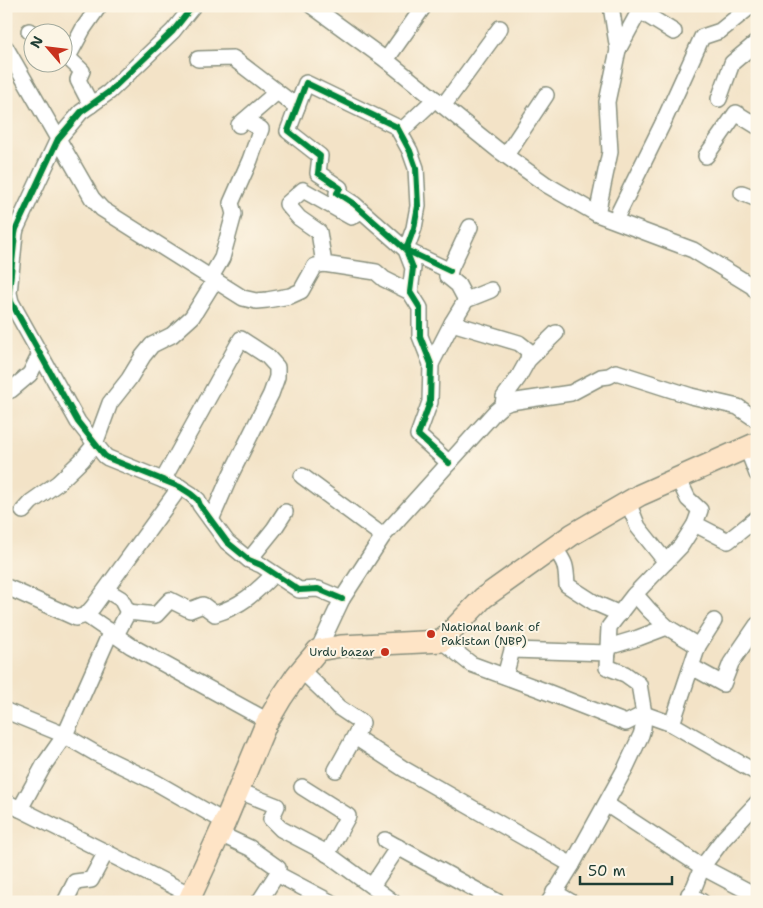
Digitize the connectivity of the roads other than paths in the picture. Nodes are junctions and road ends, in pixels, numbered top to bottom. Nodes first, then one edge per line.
1 (99, 6) edge
2 (312, 6) edge
3 (424, 6) edge
4 (610, 6) edge
5 (752, 6) edge
6 (187, 8) edge
7 (641, 9) edge
8 (500, 28) dead end
9 (674, 32) dead end
10 (757, 42) edge
11 (72, 44) edge
12 (6, 48) edge
13 (618, 50) junction
14 (198, 59) dead end
15 (386, 60) junction
16 (72, 61) edge
17 (277, 92) junction
18 (546, 95) dead end
19 (719, 99) dead end
20 (439, 102) junction
21 (91, 105) junction
22 (297, 107) junction
23 (757, 126) edge
24 (400, 132) junction
25 (58, 139) junction
26 (506, 155) junction
27 (706, 156) dead end
28 (742, 194) dead end
29 (757, 199) edge
30 (361, 211) junction
31 (597, 214) junction
32 (614, 220) junction
33 (470, 227) dead end
34 (11, 228) edge
35 (406, 250) junction
36 (324, 264) junction
37 (450, 271) junction
38 (213, 278) junction
39 (491, 290) dead end
40 (8, 292) edge
41 (410, 292) junction
42 (757, 292) edge
43 (466, 300) junction
44 (452, 323) junction
45 (556, 333) dead end
46 (40, 354) junction
47 (528, 360) junction
48 (431, 364) junction
49 (6, 392) edge
50 (502, 405) junction
51 (757, 420) edge
52 (95, 444) junction
53 (752, 446) edge
54 (449, 463) junction
55 (757, 474) edge
56 (302, 476) dead end
57 (678, 478) junction
58 (163, 480) junction
59 (180, 487) junction
60 (628, 502) junction
61 (23, 511) dead end
62 (285, 512) dead end
63 (757, 518) edge
64 (211, 520) junction
65 (695, 524) junction
66 (383, 536) junction
67 (554, 547) junction
68 (249, 560) junction
69 (666, 562) junction
70 (274, 574) junction
71 (106, 590) junction
72 (6, 592) edge
73 (635, 594) junction
74 (342, 599) junction
75 (128, 612) junction
76 (620, 614) junction
77 (86, 615) junction
78 (714, 621) dead end
79 (667, 626) junction
80 (757, 626) edge
81 (113, 633) junction
82 (442, 641) junction
83 (698, 646) junction
84 (318, 650) junction
85 (608, 650) junction
86 (692, 666) junction
87 (301, 670) junction
88 (505, 676) junction
89 (6, 711) edge
90 (644, 714) junction
91 (268, 721) junction
92 (672, 724) junction
93 (65, 735) junction
94 (356, 736) junction
95 (336, 770) dead end
96 (757, 773) edge
97 (302, 787) dead end
98 (238, 790) junction
99 (757, 803) edge
100 (606, 804) junction
101 (13, 806) edge
102 (223, 828) junction
103 (106, 852) junction
104 (327, 854) junction
105 (572, 865) junction
106 (702, 866) junction
107 (277, 874) junction
108 (372, 886) junction
109 (757, 896) edge
110 (552, 897) edge
111 (692, 899) edge
112 (189, 900) edge
113 (65, 902) edge
114 (259, 902) edge
115 (330, 902) edge
116 (393, 902) edge
117 (498, 902) edge
118 (571, 902) edge

1 - 11 street
2 - 15 street
3 - 15 street
4 - 13 street
5 - 32 street
6 - 21 street
7 - 9 street
7 - 13 street
8 - 20 street
10 - 19 street
12 - 25 street
13 - 31 street
14 - 17 street
15 - 20 street
16 - 21 street
17 - 22 street
17 - 38 street
18 - 26 street
20 - 24 street
20 - 26 street
21 - 25 street
22 - 24 street
22 - 30 street
23 - 27 street
24 - 35 street
25 - 34 street
25 - 38 street
26 - 31 street
28 - 29 street
30 - 35 street
30 - 36 street
31 - 32 street
32 - 42 street
33 - 37 street
34 - 40 street
35 - 37 street
35 - 41 street
36 - 38 street
36 - 41 street
37 - 43 street
38 - 52 street
39 - 43 street
40 - 46 street
41 - 48 street
43 - 44 street
44 - 47 street
44 - 48 street
45 - 47 street
46 - 49 street
46 - 52 street
47 - 50 street
48 - 54 street
50 - 51 street
50 - 54 street
52 - 58 street
52 - 61 street
53 - 55 street
53 - 57 main road
54 - 66 street
56 - 66 street
57 - 60 main road
57 - 65 street
58 - 59 street
58 - 64 street
59 - 64 street
59 - 71 street
60 - 67 main road
60 - 69 street
62 - 68 street
63 - 65 street
64 - 68 street
65 - 69 street
66 - 74 street
67 - 76 street
67 - 82 main road
68 - 70 street
69 - 73 street
70 - 74 street
70 - 75 street
71 - 75 street
71 - 77 street
72 - 77 street
73 - 76 street
73 - 79 street
74 - 84 street
75 - 81 street
76 - 85 street
77 - 81 street
78 - 83 street
79 - 83 street
79 - 85 street
80 - 86 street
81 - 91 street
81 - 93 street
82 - 84 main road
82 - 88 street
83 - 86 street
84 - 87 main road
85 - 88 street
85 - 90 street
86 - 92 street
87 - 91 main road
87 - 94 street
88 - 90 street
89 - 93 street
90 - 92 street
90 - 100 street
91 - 98 main road
92 - 96 street
93 - 101 street
93 - 102 street
94 - 95 street
94 - 105 street
97 - 104 street
98 - 102 main road
98 - 104 street
99 - 106 street
100 - 105 street
100 - 106 street
101 - 103 street
102 - 107 street
102 - 112 main road
103 - 112 street
103 - 113 street
104 - 108 street
105 - 110 street
106 - 109 street
106 - 111 street
107 - 114 street
107 - 115 street
108 - 116 street
108 - 117 street
110 - 118 street

